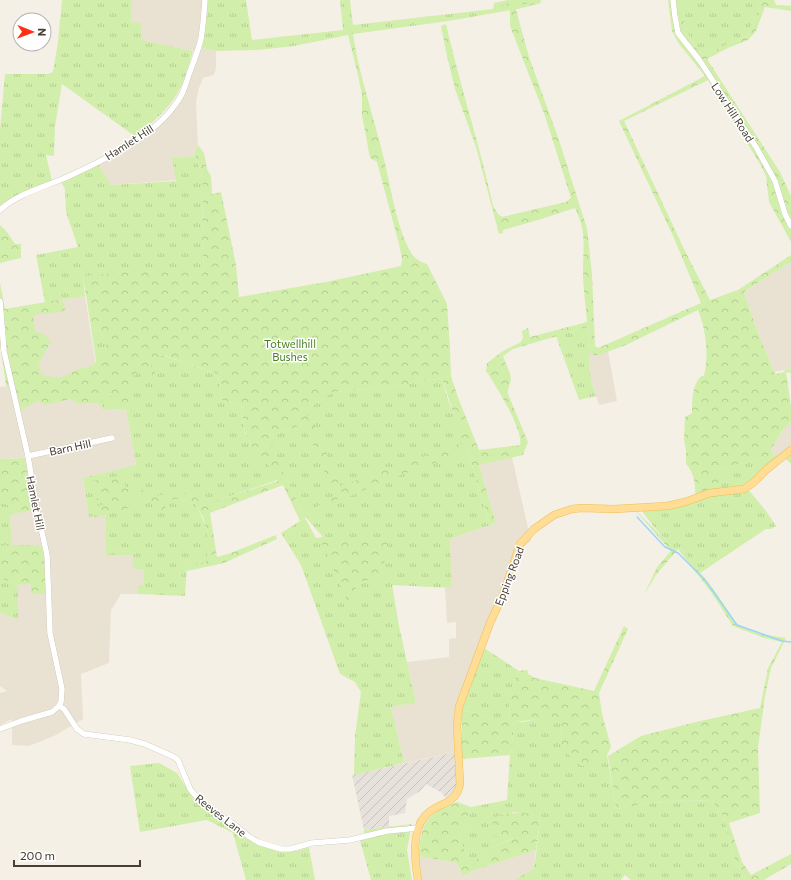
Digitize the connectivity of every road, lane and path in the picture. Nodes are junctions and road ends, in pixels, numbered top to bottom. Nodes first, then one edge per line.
1 (205, 0) edge
2 (673, 0) edge
3 (0, 210) edge
4 (791, 226) edge
5 (0, 301) edge
6 (112, 438) dead end
7 (791, 450) edge
8 (28, 456) junction
9 (59, 706) junction
10 (0, 729) edge
11 (418, 828) junction
12 (418, 880) edge

1 - 3 street, Hamlet Hill
2 - 4 street, Low Hill Road
5 - 8 street, Hamlet Hill
6 - 8 street, Barn Hill
7 - 11 main road, Epping Road
8 - 9 street, Hamlet Hill
9 - 10 street
9 - 11 street, Reeves Lane
11 - 12 main road

